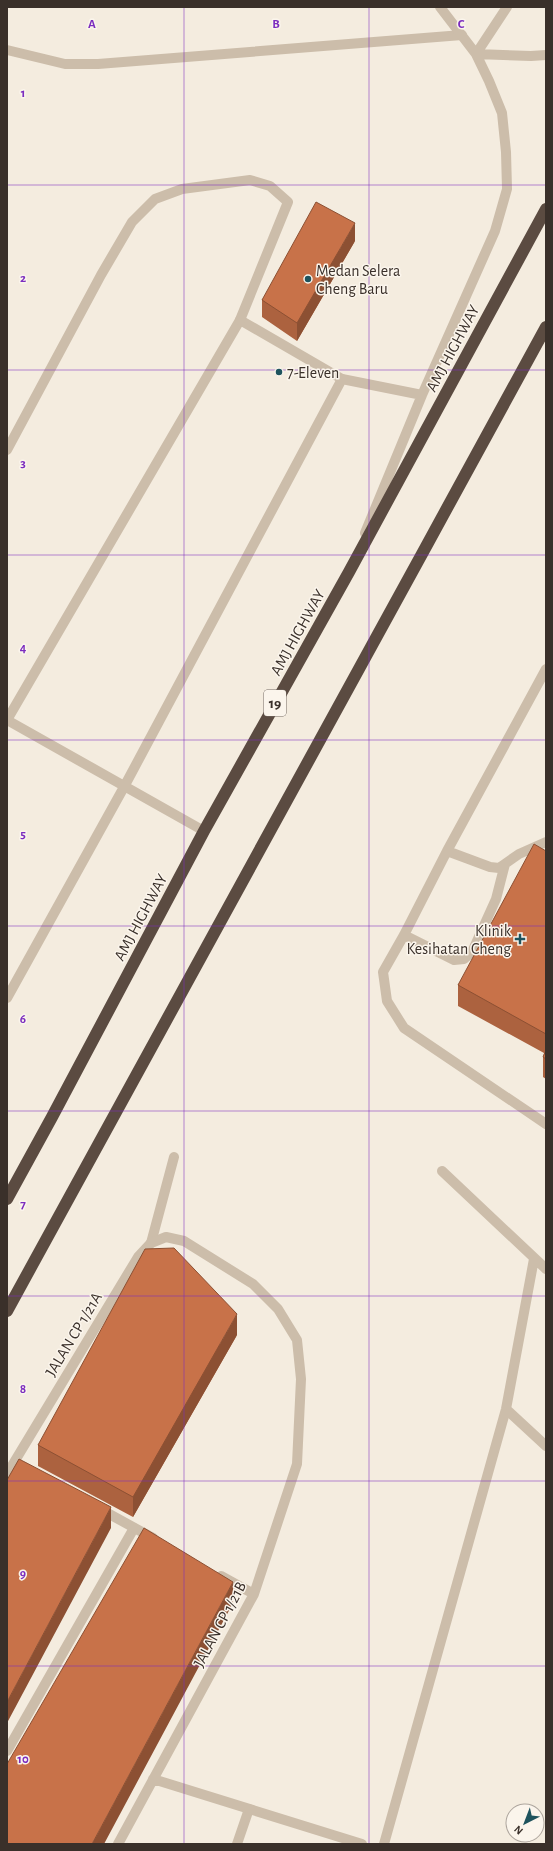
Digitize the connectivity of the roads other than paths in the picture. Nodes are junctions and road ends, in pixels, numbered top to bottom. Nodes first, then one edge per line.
1 (440, 7) edge
2 (506, 7) edge
3 (462, 35) junction
4 (7, 50) edge
5 (476, 54) junction
6 (546, 55) edge
7 (546, 208) edge
8 (240, 320) junction
9 (546, 327) edge
10 (342, 379) junction
11 (422, 396) junction
12 (7, 450) edge
13 (349, 572) junction
14 (546, 669) edge
15 (7, 720) edge
16 (124, 787) junction
17 (204, 831) junction
18 (546, 842) edge
19 (446, 851) junction
20 (505, 864) junction
21 (404, 935) junction
22 (7, 998) edge
23 (546, 1124) edge
24 (174, 1157) dead end
25 (442, 1171) dead end
26 (7, 1199) edge
27 (151, 1243) junction
28 (534, 1259) junction
29 (546, 1269) edge
30 (7, 1311) edge
31 (506, 1409) junction
32 (546, 1446) edge
33 (7, 1474) edge
34 (94, 1506) edge
35 (134, 1528) junction
36 (161, 1542) edge
37 (214, 1572) edge
38 (254, 1594) junction
39 (7, 1751) edge
40 (153, 1779) junction
41 (249, 1809) junction
42 (118, 1844) edge
43 (237, 1844) edge
44 (362, 1844) edge
45 (384, 1844) edge

1 - 3 street
2 - 5 street
3 - 4 street
3 - 5 street
5 - 6 street
5 - 11 street
7 - 13 highway, AMJ HIGHWAY / 19
8 - 10 street
8 - 12 street
8 - 15 street
9 - 30 highway
10 - 11 street
10 - 16 street
11 - 13 street
13 - 17 highway, AMJ HIGHWAY / 19
14 - 19 street
15 - 16 street
16 - 17 street
16 - 22 street
17 - 26 highway, AMJ HIGHWAY / 19
18 - 20 street
19 - 20 street
19 - 21 street
20 - 21 street
21 - 23 street
24 - 27 street
25 - 28 street
27 - 33 street, JALAN CP 1/21A
27 - 38 street, JALAN CP 1/21B
28 - 29 street
28 - 31 street
31 - 32 street
31 - 45 street
34 - 35 street
35 - 36 street
35 - 39 street
37 - 38 street
38 - 40 street, JALAN CP 1/21B
40 - 41 street
40 - 42 street, JALAN CP 1/21B
41 - 43 street
41 - 44 street

